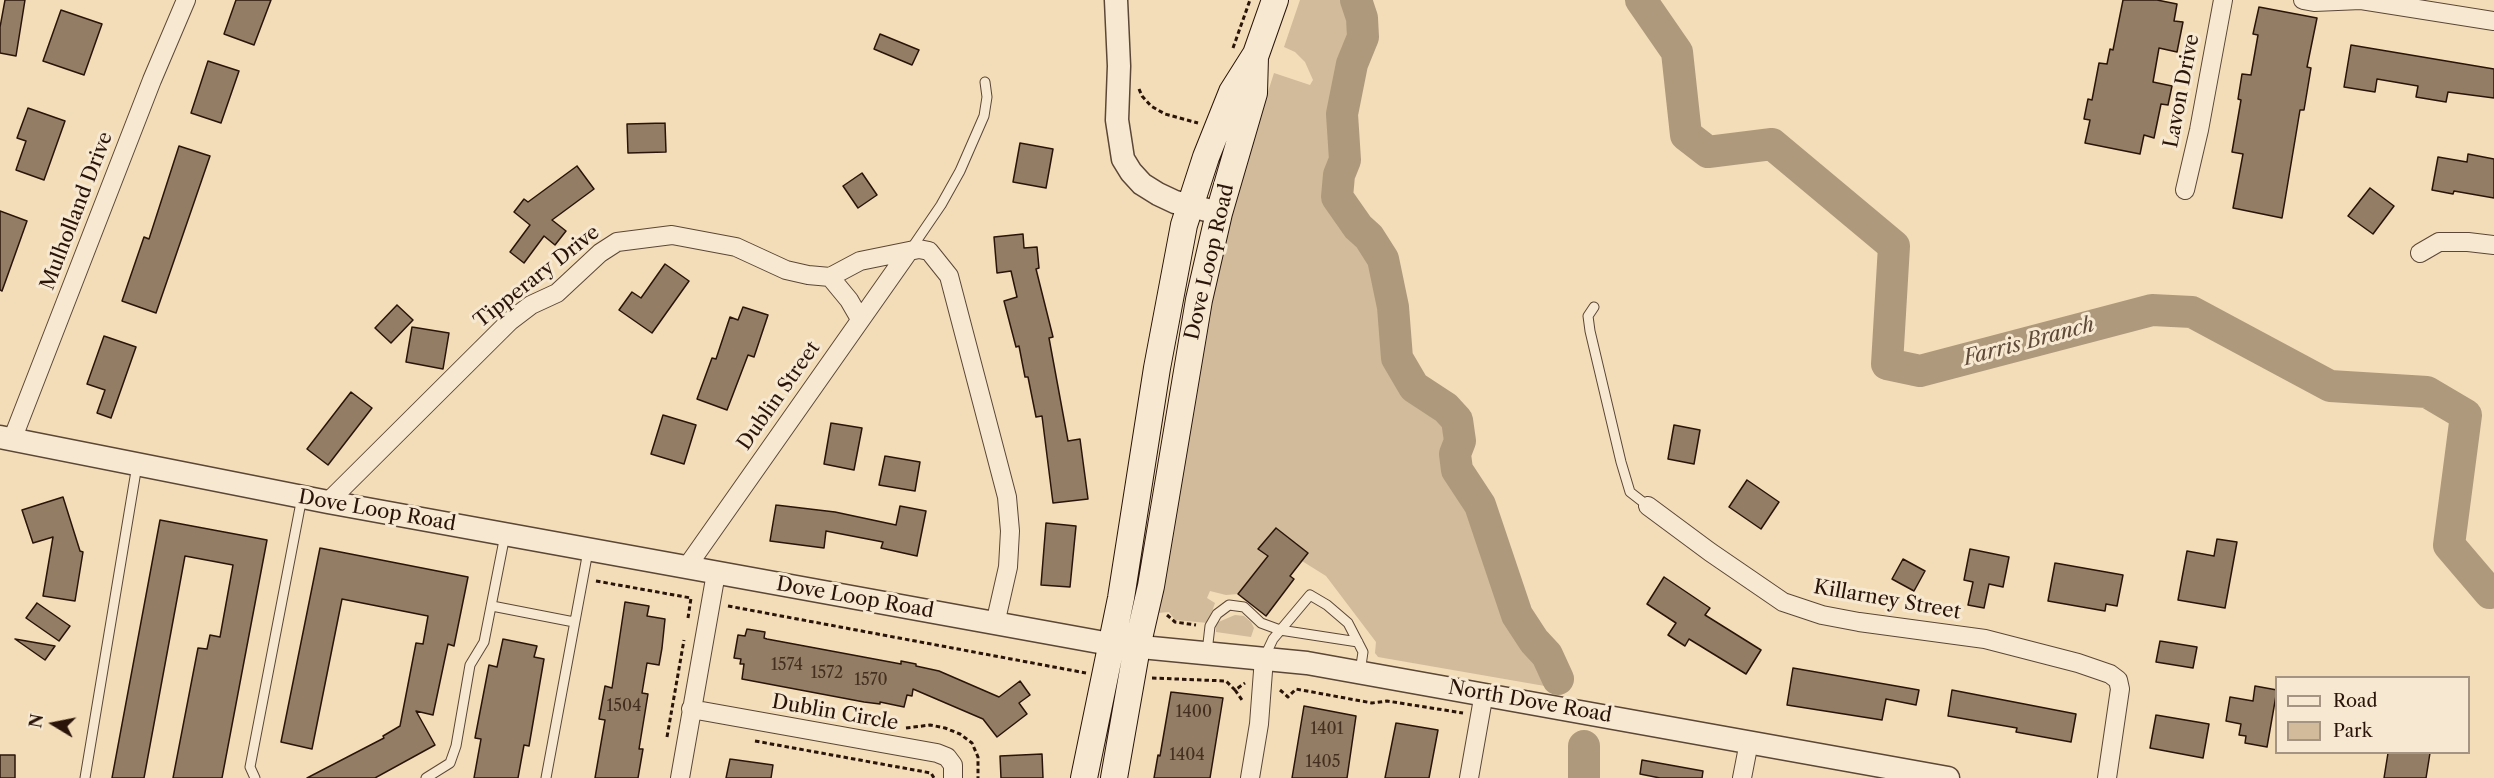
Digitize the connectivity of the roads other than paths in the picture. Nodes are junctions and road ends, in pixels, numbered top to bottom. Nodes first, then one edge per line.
1 (186, 0) edge
2 (1116, 0) edge
3 (1275, 0) edge
4 (2223, 0) edge
5 (2303, 0) edge
6 (2361, 0) edge
7 (2461, 8) edge
8 (2494, 21) edge
9 (1256, 54) junction
10 (986, 82) dead end
11 (2185, 190) dead end
12 (1190, 205) junction
13 (1219, 213) junction
14 (2494, 245) edge
15 (909, 251) junction
16 (2420, 253) dead end
17 (830, 277) junction
18 (1594, 307) dead end
19 (860, 319) junction
20 (6, 438) edge
21 (137, 465) junction
22 (302, 497) junction
23 (328, 502) junction
24 (1648, 506) joint
25 (505, 534) junction
26 (588, 550) junction
27 (686, 568) junction
28 (716, 573) junction
29 (492, 606) junction
30 (574, 622) junction
31 (994, 624) junction
32 (1280, 630) junction
33 (1358, 642) junction
34 (1110, 644) junction
35 (1137, 647) junction
36 (1207, 653) junction
37 (1264, 658) junction
38 (1360, 672) junction
39 (1484, 693) junction
40 (691, 709) junction
41 (1749, 742) junction
42 (85, 778) edge
43 (255, 778) edge
44 (426, 778) edge
45 (546, 778) edge
46 (680, 778) edge
47 (953, 778) edge
48 (1084, 778) edge
49 (1114, 778) edge
50 (1250, 778) edge
51 (1469, 778) edge
52 (1742, 778) edge
53 (1948, 778) edge
54 (2107, 778) edge

1 - 20 street, Mulholland Drive
2 - 12 street
3 - 9 main road, Dove Loop Road
4 - 11 street, Lavon Drive
5 - 6 street
6 - 7 street
7 - 8 street
9 - 12 main road, Dove Loop Road
9 - 13 main road, Dove Loop Road
10 - 15 lane
12 - 13 street
12 - 34 main road, Dove Loop Road
13 - 35 main road, Dove Loop Road
14 - 16 street
15 - 17 street
15 - 19 street, Dublin Street
15 - 31 street
17 - 19 street
17 - 23 street, Tipperary Drive
18 - 24 lane
19 - 27 street, Dublin Street
20 - 21 street, Dove Loop Road
21 - 22 street, Dove Loop Road
21 - 42 lane
22 - 23 street, Dove Loop Road
22 - 43 lane
23 - 25 street, Dove Loop Road
24 - 54 street, Killarney Street
25 - 26 street, Dove Loop Road
25 - 29 lane
26 - 27 street, Dove Loop Road
26 - 30 lane
27 - 28 street, Dove Loop Road
28 - 31 street, Dove Loop Road
28 - 40 street
29 - 30 lane
29 - 44 lane
30 - 45 lane
31 - 34 street, Dove Loop Road
32 - 33 lane
32 - 33 lane
32 - 36 lane
32 - 37 lane
33 - 38 lane
34 - 35 street, North Dove Road
34 - 48 main road
35 - 36 street, North Dove Road
35 - 49 main road, Dove Loop Road
36 - 37 street, North Dove Road
37 - 38 street, North Dove Road
37 - 50 street
38 - 39 street, North Dove Road
39 - 41 street, North Dove Road
39 - 51 street
40 - 46 street
40 - 47 street, Dublin Circle
41 - 52 street
41 - 53 street, North Dove Road

